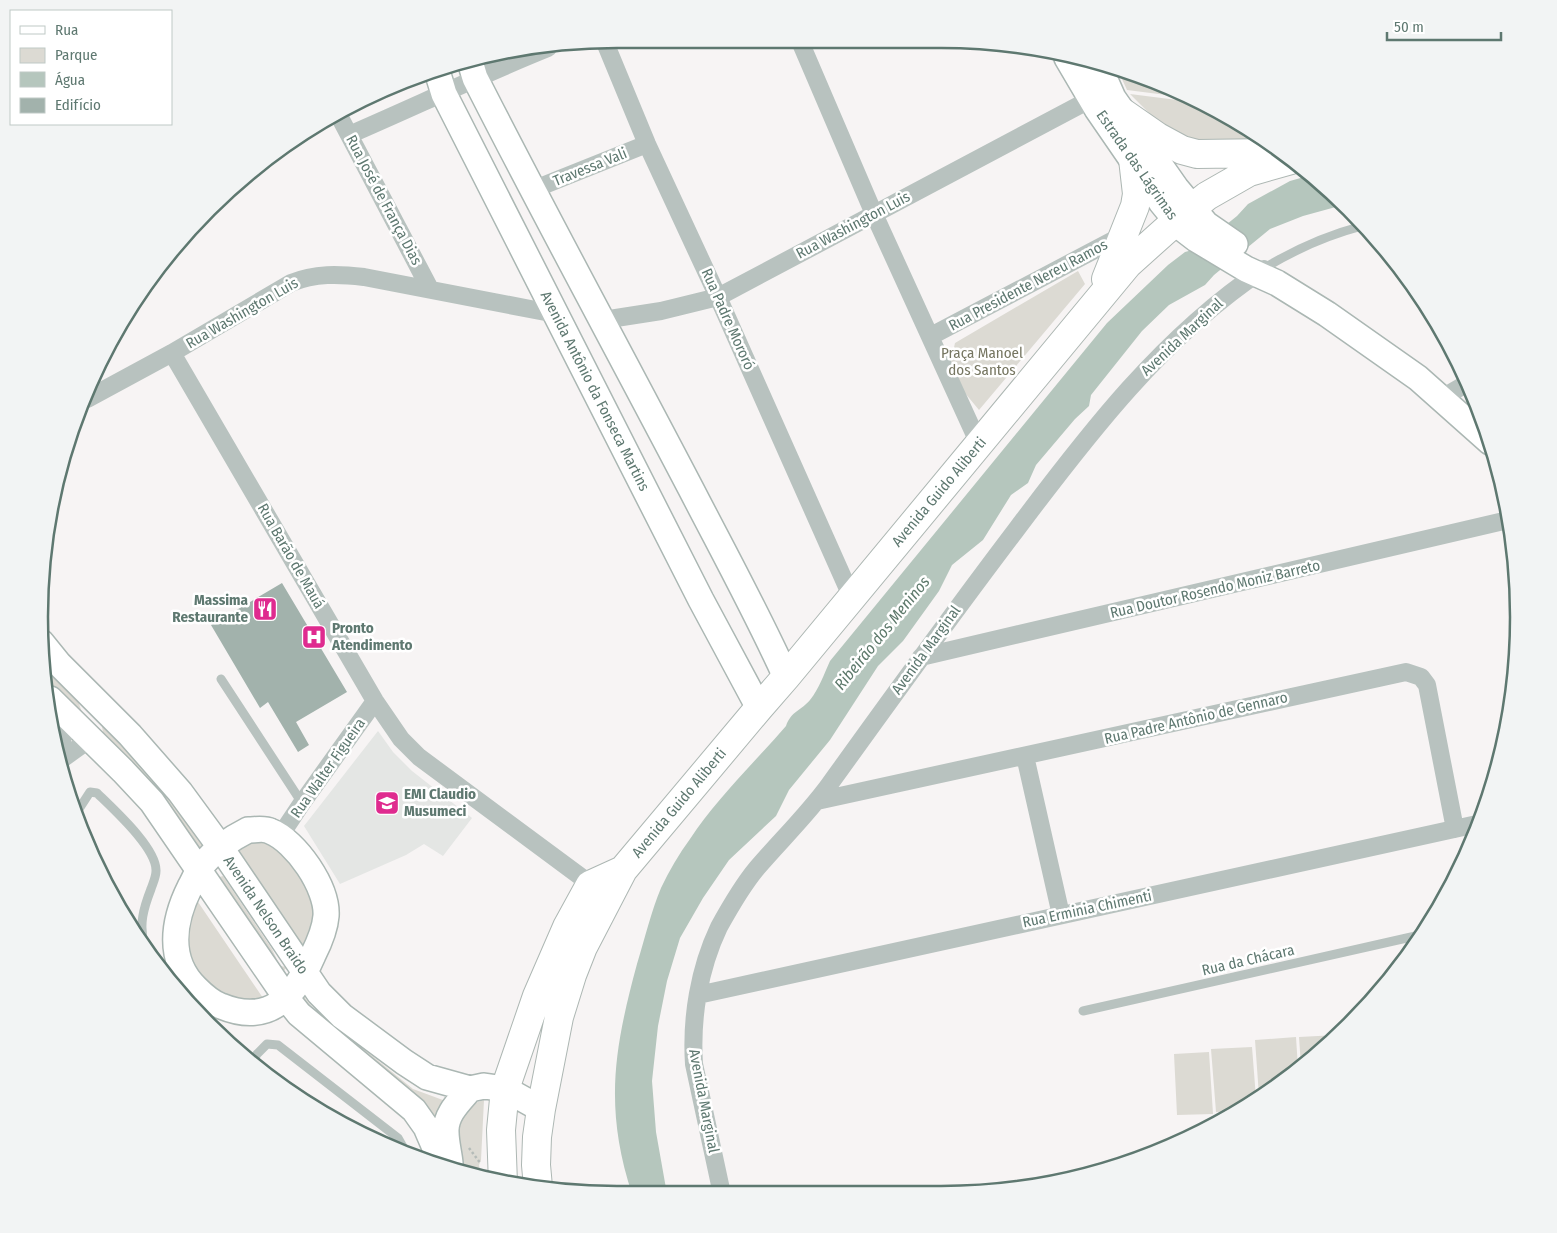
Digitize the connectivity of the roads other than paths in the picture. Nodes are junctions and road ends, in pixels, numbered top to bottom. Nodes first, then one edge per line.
1 (607, 48) edge
2 (803, 48) edge
3 (518, 56) edge
4 (1070, 62) edge
5 (472, 68) edge
6 (1101, 71) edge
7 (440, 83) edge
8 (1091, 99) junction
9 (1122, 112) junction
10 (341, 119) edge
11 (349, 135) junction
12 (647, 144) junction
13 (1271, 153) edge
14 (1133, 160) junction
15 (1283, 162) edge
16 (532, 190) junction
17 (874, 214) junction
18 (1184, 215) junction
19 (1356, 228) edge
20 (1125, 234) junction
21 (1261, 270) junction
22 (430, 288) junction
23 (718, 297) junction
24 (1096, 303) junction
25 (556, 314) junction
26 (603, 320) junction
27 (931, 336) junction
28 (172, 353) junction
29 (1461, 387) edge
30 (93, 395) edge
31 (1440, 399) junction
32 (1478, 432) edge
33 (979, 444) junction
34 (1502, 521) edge
35 (738, 580) junction
36 (852, 598) junction
37 (701, 600) junction
38 (49, 651) edge
39 (921, 657) junction
40 (786, 677) junction
41 (221, 679) dead end
42 (88, 693) junction
43 (375, 701) junction
44 (54, 703) edge
45 (759, 708) junction
46 (70, 720) junction
47 (90, 738) junction
48 (62, 742) edge
49 (1025, 756) junction
50 (65, 757) edge
51 (817, 801) junction
52 (302, 803) junction
53 (80, 806) edge
54 (1469, 826) edge
55 (1455, 829) junction
56 (280, 836) junction
57 (221, 848) junction
58 (199, 870) junction
59 (599, 891) junction
60 (1062, 915) junction
61 (142, 931) edge
62 (1411, 937) edge
63 (305, 974) junction
64 (189, 993) edge
65 (698, 994) junction
66 (191, 995) edge
67 (287, 999) junction
68 (1083, 1011) dead end
69 (234, 1012) junction
70 (219, 1023) edge
71 (256, 1056) edge
72 (470, 1089) junction
73 (506, 1089) junction
74 (541, 1108) junction
75 (401, 1143) edge
76 (439, 1156) edge
77 (450, 1160) edge
78 (503, 1174) edge
79 (538, 1180) edge
80 (720, 1186) edge

1 - 12 street, Rua Padre Mororó
2 - 17 street
3 - 5 street
4 - 8 main road, Estrada das Lágrimas
5 - 7 street
5 - 16 main road
6 - 9 main road, Estrada das Lágrimas
7 - 11 street
7 - 25 main road, Avenida Antônio da Fonseca Martins
8 - 14 main road, Estrada das Lágrimas
8 - 17 street, Rua Washington Luis
9 - 13 main road
9 - 18 main road, Estrada das Lágrimas
10 - 11 street, Rua José de França Dias
11 - 22 street, Rua José de França Dias
12 - 16 street, Travessa Vali
12 - 23 street, Rua Padre Mororó
14 - 18 main road, Estrada das Lágrimas
14 - 20 main road
15 - 18 main road, Avenida Guido Aliberti
16 - 26 main road
17 - 23 street, Rua Washington Luis
17 - 27 street
18 - 21 main road, Estrada das Lágrimas
18 - 24 main road, Avenida Guido Aliberti
19 - 21 lane, Avenida Marginal
20 - 24 main road
20 - 27 street, Rua Presidente Nereu Ramos
21 - 31 main road, Estrada das Lágrimas
21 - 39 street, Avenida Marginal
22 - 25 street, Rua Washington Luis
22 - 28 street, Rua Washington Luis
23 - 26 street, Rua Washington Luis
23 - 36 street, Rua Padre Mororó
24 - 33 main road, Avenida Guido Aliberti
25 - 37 main road, Avenida Antônio da Fonseca Martins
26 - 35 main road
27 - 33 street
28 - 30 street, Rua Washington Luis
28 - 43 street, Rua Barão de Mauá
29 - 31 street
31 - 32 main road, Estrada das Lágrimas
33 - 36 main road, Avenida Guido Aliberti
34 - 39 street, Rua Doutor Rosendo Moniz Barreto
35 - 37 main road
35 - 40 main road
36 - 40 main road, Avenida Guido Aliberti
37 - 45 main road, Avenida Antônio da Fonseca Martins
38 - 42 main road, Avenida Nelson Braido
39 - 51 street, Avenida Marginal
40 - 45 main road, Avenida Guido Aliberti
41 - 52 lane
42 - 47 main road
42 - 57 main road, Avenida Nelson Braido
43 - 52 street, Rua Walter Figueira
43 - 59 street, Rua Barão de Mauá
44 - 46 main road, Avenida Nelson Braido
45 - 59 main road, Avenida Guido Aliberti
46 - 47 main road, Avenida Nelson Braido
46 - 48 street
47 - 50 street
47 - 58 main road, Avenida Nelson Braido
49 - 51 street, Rua Padre Antônio de Gennaro
49 - 55 street, Rua Padre Antônio de Gennaro
49 - 60 street
51 - 65 street, Avenida Marginal
52 - 56 street, Rua Walter Figueira
53 - 61 lane
54 - 55 street, Rua Erminia Chimenti
55 - 60 street, Rua Erminia Chimenti
56 - 57 main road
56 - 63 main road
57 - 58 main road
57 - 63 main road, Avenida Nelson Braido
58 - 64 main road
58 - 67 main road, Avenida Nelson Braido
59 - 73 main road
59 - 74 main road
60 - 65 street, Rua Erminia Chimenti
62 - 68 lane, Rua da Chácara
63 - 67 main road
63 - 72 main road, Avenida Nelson Braido
65 - 80 street, Avenida Marginal
66 - 69 main road
67 - 69 main road
67 - 76 main road, Avenida Nelson Braido
69 - 70 main road
71 - 75 lane
72 - 73 main road, Avenida Nelson Braido
72 - 77 main road
73 - 74 main road, Avenida Nelson Braido
73 - 78 main road
74 - 79 main road

